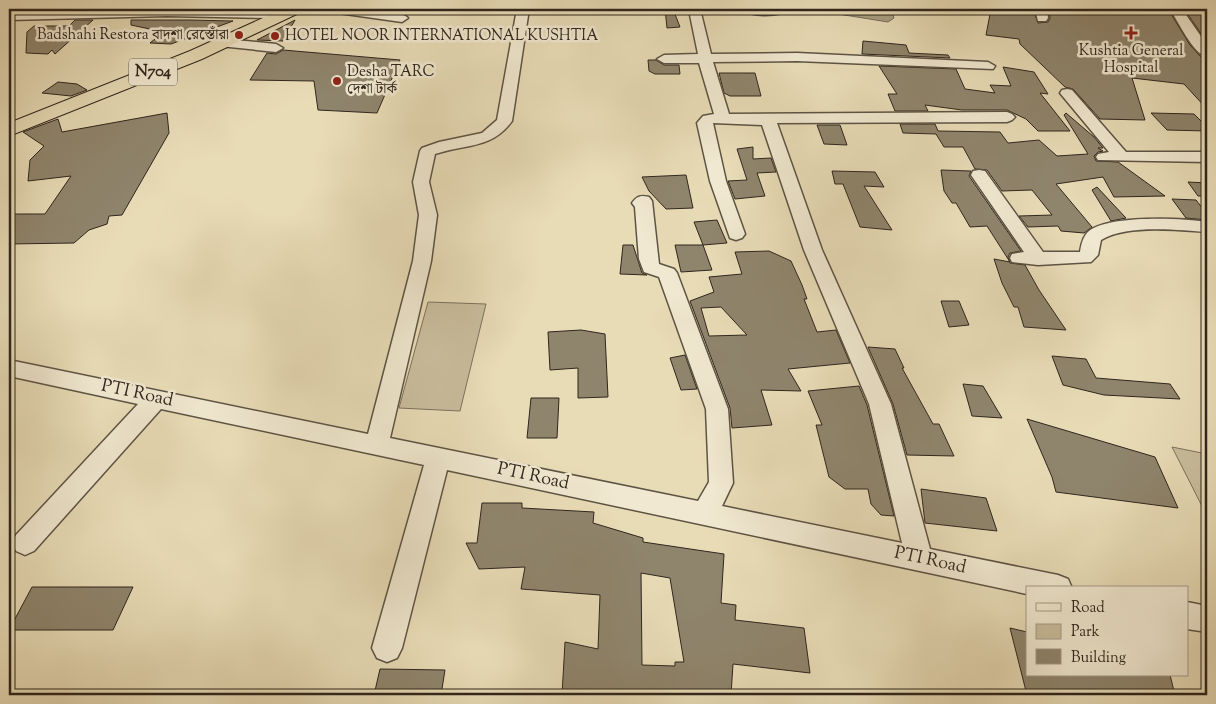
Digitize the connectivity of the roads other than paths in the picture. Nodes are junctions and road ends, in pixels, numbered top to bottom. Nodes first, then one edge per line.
1 (338, 9) edge
2 (523, 9) edge
3 (748, 9) edge
4 (783, 9) edge
5 (1176, 9) edge
6 (695, 10) edge
7 (131, 11) edge
8 (280, 12) edge
9 (9, 16) edge
10 (402, 18) dead end
11 (225, 42) junction
12 (276, 48) dead end
13 (1207, 53) edge
14 (705, 58) junction
15 (664, 59) dead end
16 (988, 66) dead end
17 (1067, 93) dead end
18 (1007, 117) dead end
19 (725, 118) junction
20 (764, 118) junction
21 (9, 122) edge
22 (9, 130) edge
23 (1121, 156) junction
24 (1104, 157) dead end
25 (1207, 157) edge
26 (979, 176) dead end
27 (641, 203) dead end
28 (1207, 227) edge
29 (736, 234) dead end
30 (9, 368) edge
31 (157, 398) junction
32 (377, 444) junction
33 (438, 457) junction
34 (705, 513) junction
35 (25, 542) dead end
36 (919, 558) junction
37 (1049, 586) edge
38 (1188, 615) edge
39 (1207, 619) edge
40 (387, 648) dead end

1 - 10 street
2 - 32 street
3 - 4 street
5 - 13 street
6 - 14 street
7 - 8 street
7 - 9 street
8 - 11 highway, N704
8 - 21 highway, N704
11 - 12 street
11 - 22 highway, N704
14 - 15 street
14 - 16 street
14 - 19 street
17 - 23 street
18 - 20 street
19 - 20 street
19 - 29 street
20 - 36 street
23 - 24 street
23 - 25 street
26 - 28 street
27 - 34 street
30 - 31 street, PTI Road
31 - 32 street, PTI Road
31 - 35 street
32 - 33 street, PTI Road
33 - 34 street, PTI Road
33 - 40 street
34 - 36 street, PTI Road
36 - 37 street, PTI Road
38 - 39 street

